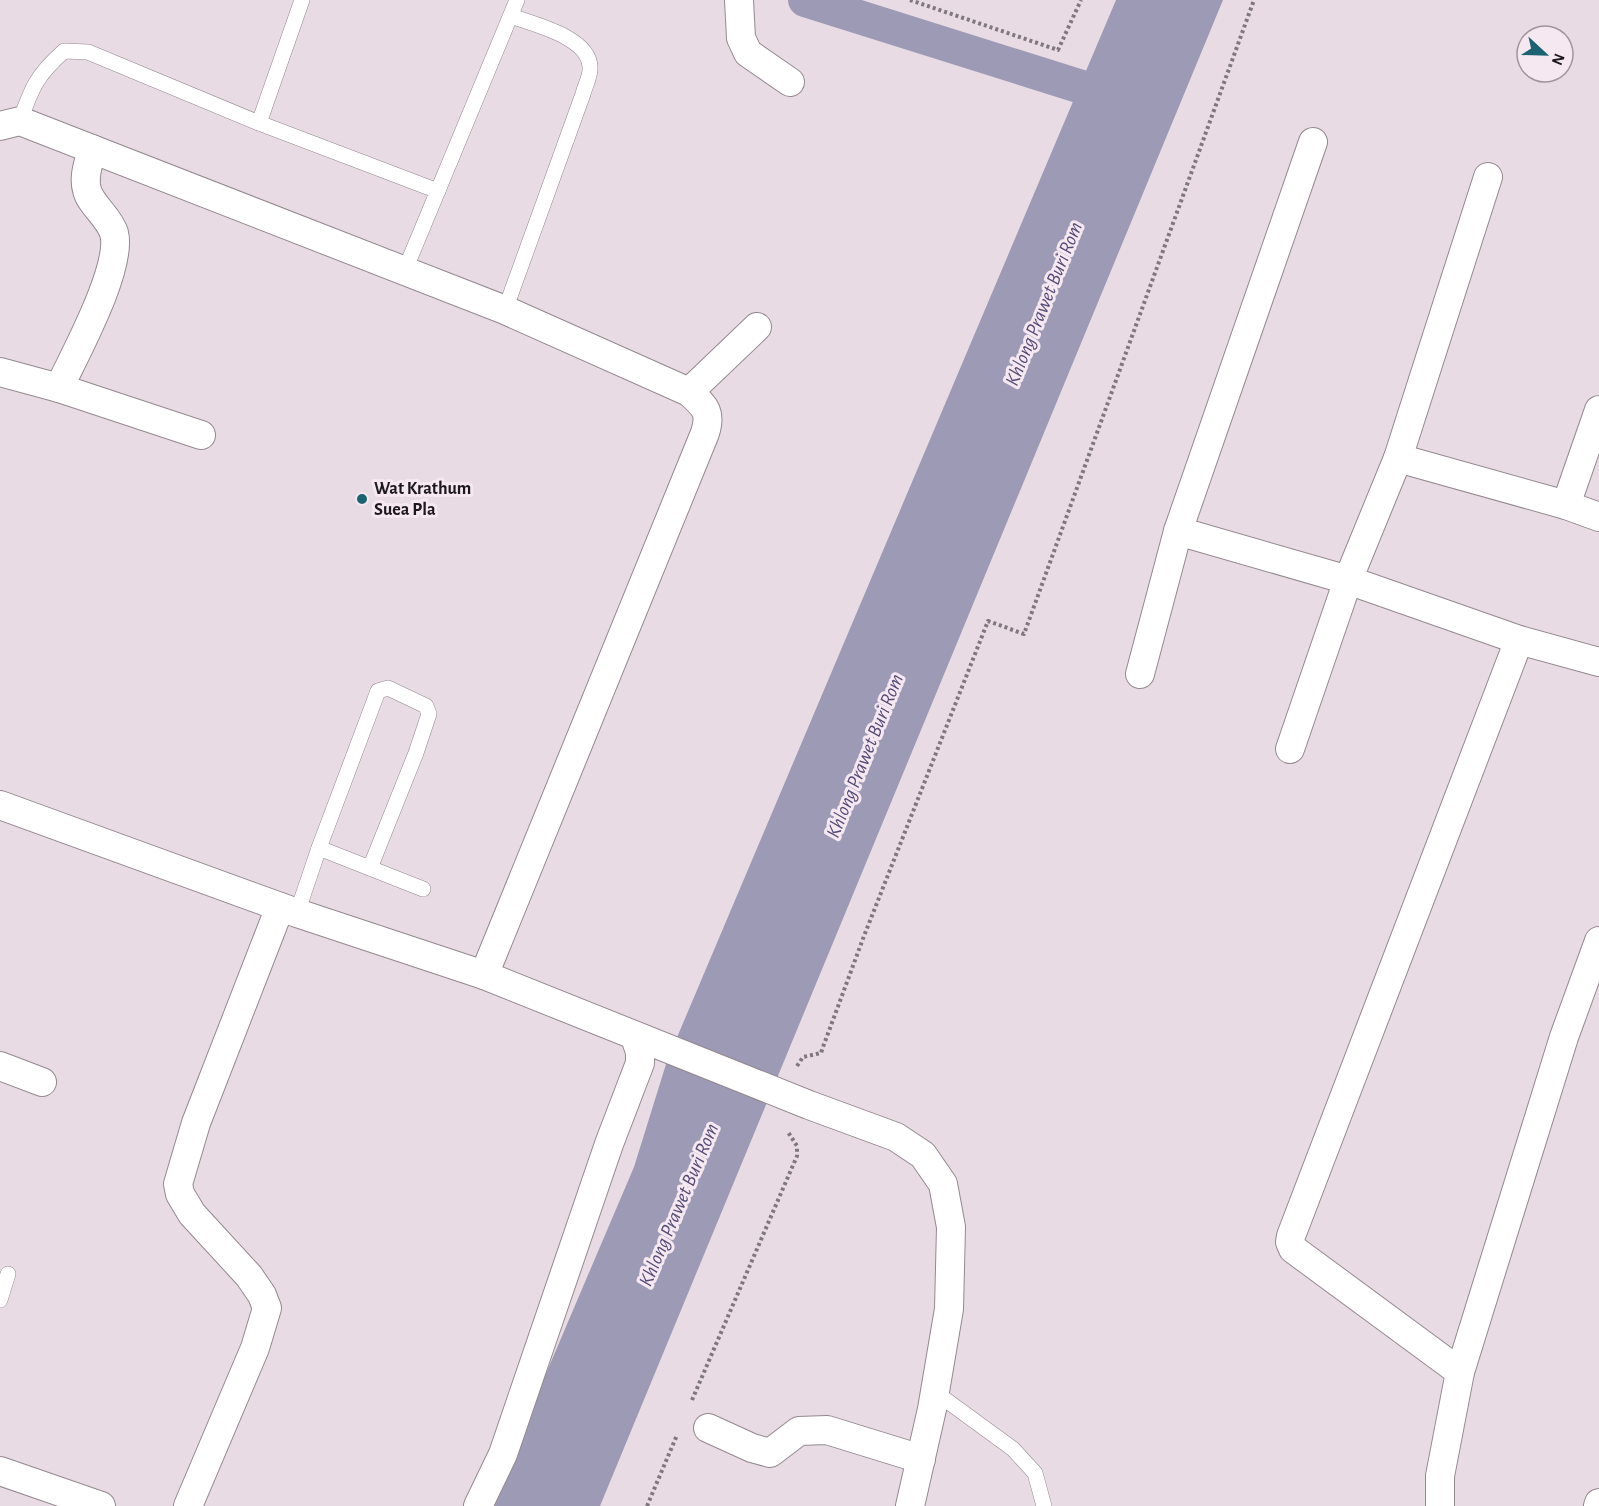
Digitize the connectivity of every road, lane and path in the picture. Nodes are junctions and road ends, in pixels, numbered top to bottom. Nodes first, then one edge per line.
1 (302, 0) edge
2 (517, 0) edge
3 (739, 0) edge
4 (910, 0) edge
5 (1081, 0) edge
6 (1254, 0) edge
7 (512, 16) junction
8 (790, 82) dead end
9 (10, 123) edge
10 (260, 123) junction
11 (1313, 142) dead end
12 (92, 149) junction
13 (1488, 177) dead end
14 (438, 190) junction
15 (405, 270) junction
16 (505, 310) junction
17 (757, 327) dead end
18 (0, 372) edge
19 (59, 388) junction
20 (689, 392) junction
21 (1599, 410) edge
22 (201, 435) dead end
23 (1398, 458) junction
24 (1566, 505) junction
25 (1599, 517) edge
26 (1178, 531) junction
27 (1348, 580) junction
28 (1520, 640) junction
29 (1599, 662) edge
30 (1140, 674) dead end
31 (1290, 749) dead end
32 (0, 805) edge
33 (319, 848) junction
34 (370, 868) junction
35 (423, 889) dead end
36 (288, 910) junction
37 (1599, 941) edge
38 (484, 975) junction
39 (642, 1039) junction
40 (0, 1066) edge
41 (795, 1073) dead end
42 (42, 1082) dead end
43 (784, 1127) dead end
44 (8, 1274) dead end
45 (0, 1300) edge
46 (1460, 1372) junction
47 (935, 1392) junction
48 (689, 1408) dead end
49 (708, 1428) dead end
50 (680, 1430) dead end
51 (921, 1459) junction
52 (0, 1471) edge
53 (101, 1506) edge
54 (188, 1506) edge
55 (478, 1506) edge
56 (647, 1506) edge
57 (910, 1506) edge
58 (1044, 1506) edge
59 (1440, 1506) edge

1 - 10 lane
2 - 7 lane
3 - 8 street
4 - 5 path
6 - 41 path
7 - 14 lane
7 - 16 lane
9 - 10 lane
9 - 12 street
10 - 14 lane
11 - 26 street
12 - 15 street
12 - 19 street
13 - 23 street
14 - 15 lane
15 - 16 street
16 - 20 street
17 - 20 street
18 - 19 street
19 - 22 street
20 - 38 street
21 - 24 street
23 - 24 street
23 - 27 street
24 - 25 street
26 - 27 street
26 - 30 street
27 - 28 street
27 - 31 street
28 - 29 street
28 - 46 street
32 - 36 street
33 - 34 lane
33 - 34 lane
33 - 36 lane
34 - 35 lane
36 - 38 street
36 - 54 street
37 - 46 street
38 - 39 street
39 - 47 street
39 - 55 street
40 - 42 street
43 - 48 path
44 - 45 lane
46 - 59 street
47 - 51 street
47 - 58 lane
49 - 51 street
50 - 56 path
51 - 57 street
52 - 53 street

